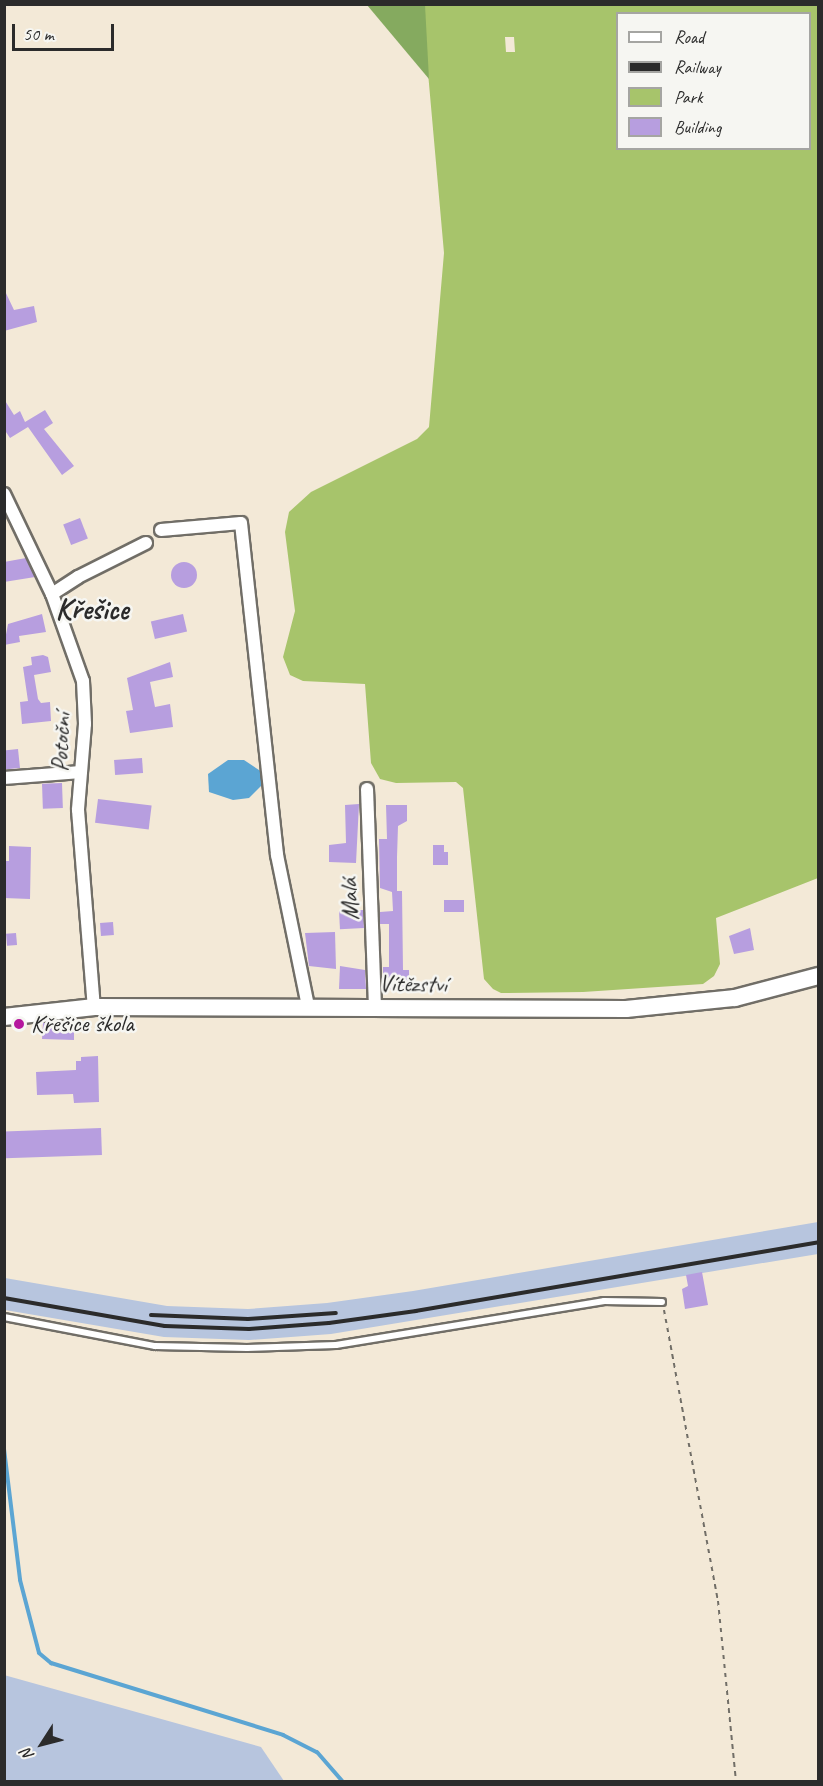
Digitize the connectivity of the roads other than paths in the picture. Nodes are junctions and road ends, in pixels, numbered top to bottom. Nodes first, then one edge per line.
1 (4, 494) edge
2 (161, 530) dead end
3 (146, 543) dead end
4 (52, 594) junction
5 (81, 772) junction
6 (4, 778) edge
7 (367, 789) dead end
8 (819, 976) edge
9 (308, 1006) junction
10 (94, 1007) junction
11 (375, 1007) junction
12 (4, 1017) edge
13 (662, 1302) road end
14 (4, 1317) edge

1 - 4 street, Potoční
2 - 9 street
3 - 4 street
4 - 5 street, Potoční
5 - 6 street
5 - 10 street, Potoční
7 - 11 street, Malá
8 - 11 main road, Vítězství
9 - 10 main road, Vítězství
9 - 11 main road, Vítězství
10 - 12 main road, Vítězství
13 - 14 lane

